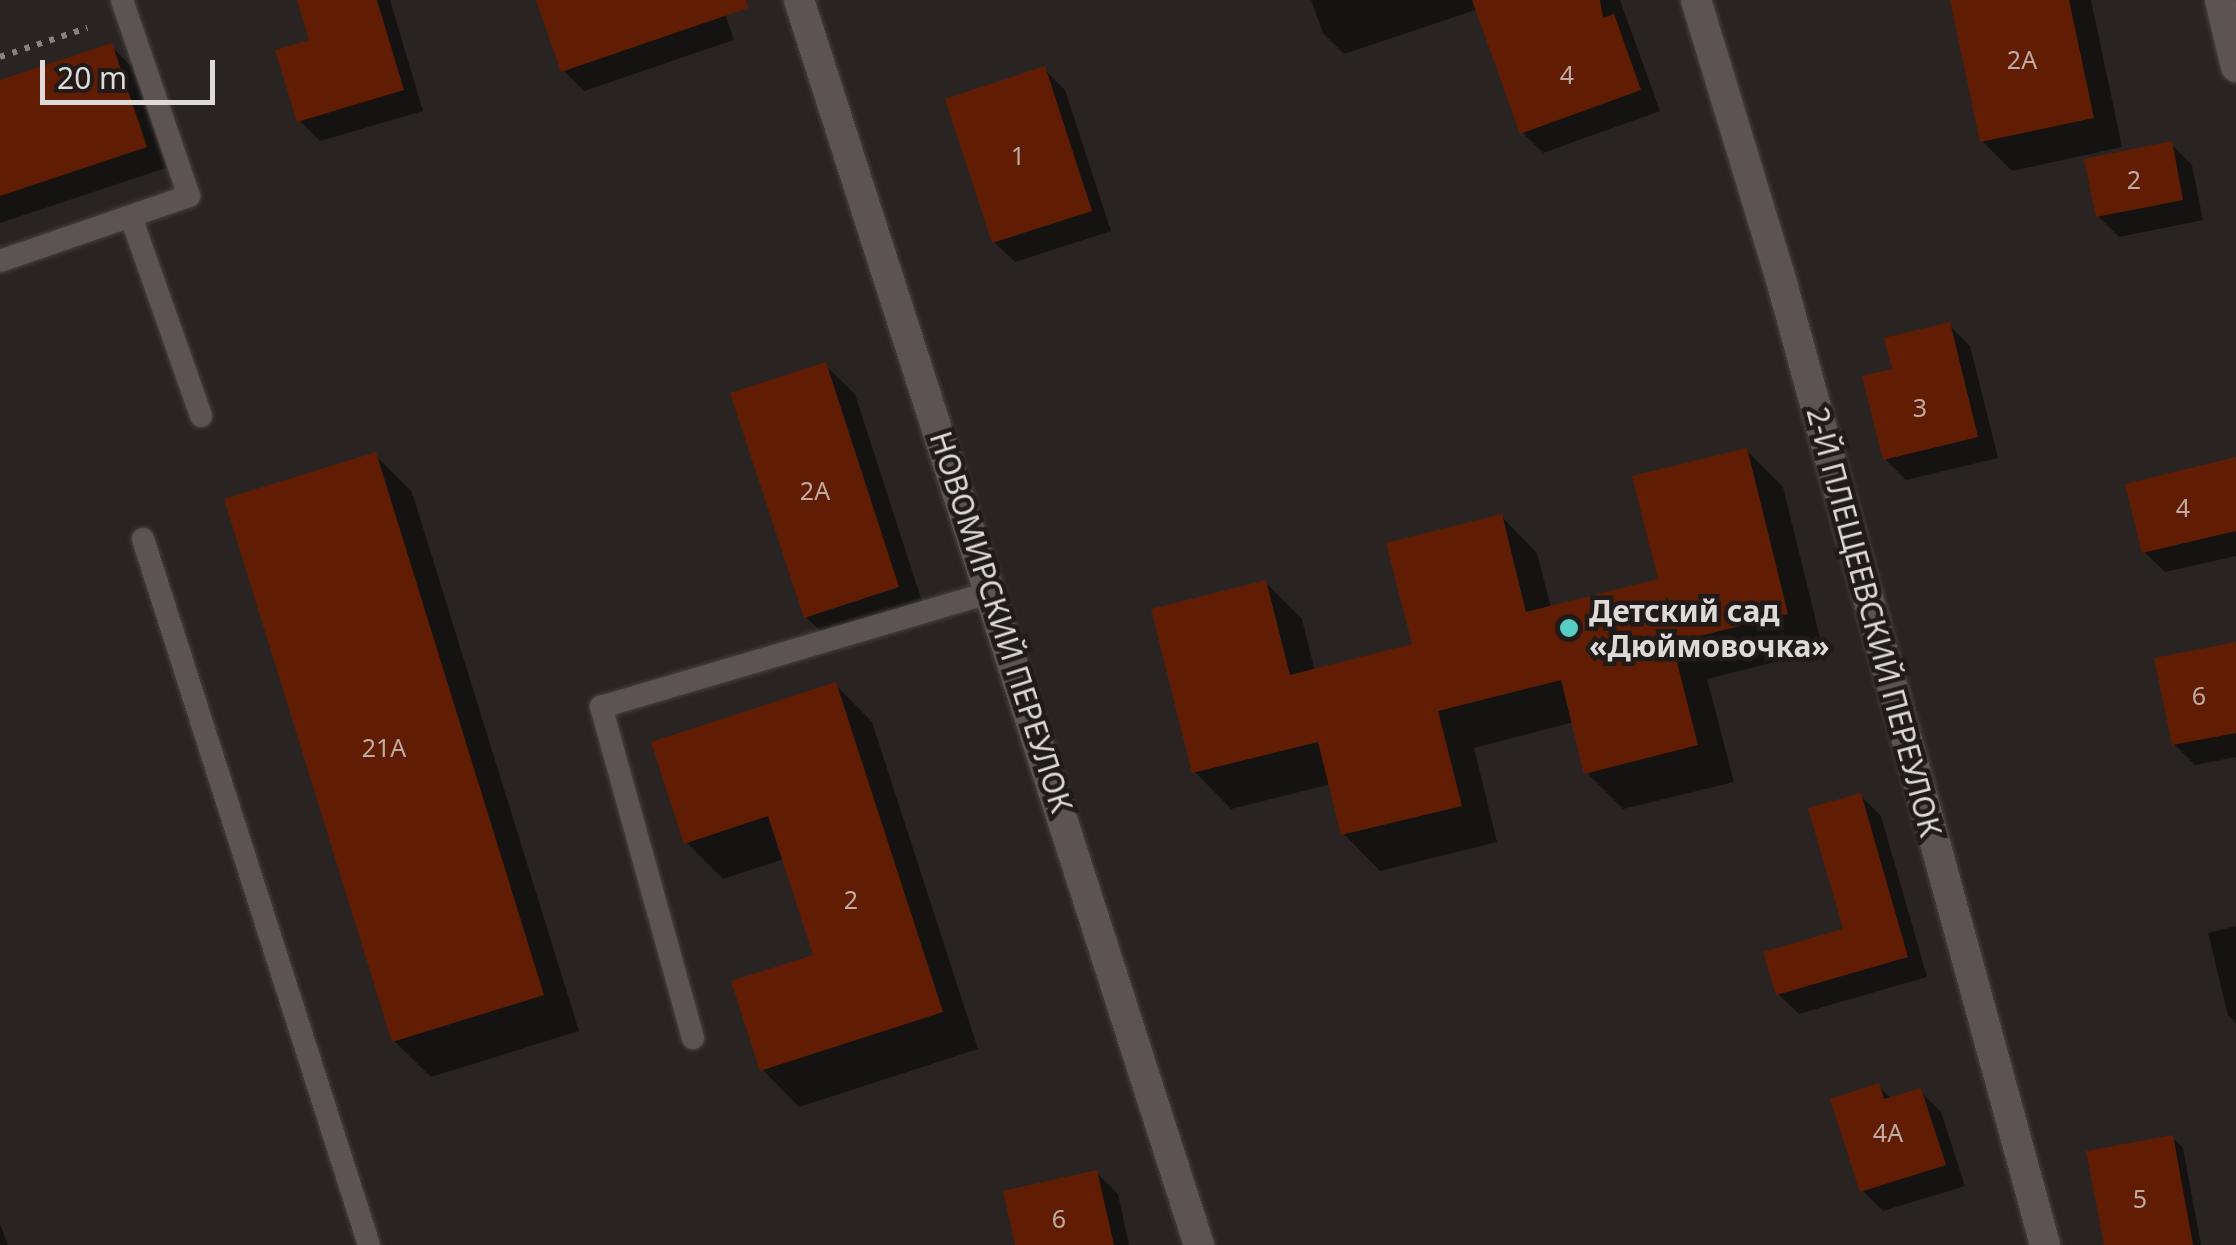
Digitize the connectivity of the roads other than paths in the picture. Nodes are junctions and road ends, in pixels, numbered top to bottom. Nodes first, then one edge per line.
1 (122, 0) edge
2 (799, 0) edge
3 (1696, 0) edge
4 (2220, 0) edge
5 (2236, 67) edge
6 (131, 217) junction
7 (0, 261) edge
8 (201, 416) dead end
9 (143, 539) dead end
10 (992, 592) junction
11 (693, 1038) dead end
12 (369, 1245) edge
13 (1199, 1245) edge
14 (2045, 1245) edge

1 - 6 lane
2 - 10 street, НОВОМИРСКИЙ ПЕРЕУЛОК
3 - 14 street, 2-Й ПЛЕЩЕЕВСКИЙ ПЕРЕУЛОК
4 - 5 street
6 - 7 lane
6 - 8 lane
9 - 12 lane
10 - 11 lane
10 - 13 street, НОВОМИРСКИЙ ПЕРЕУЛОК

